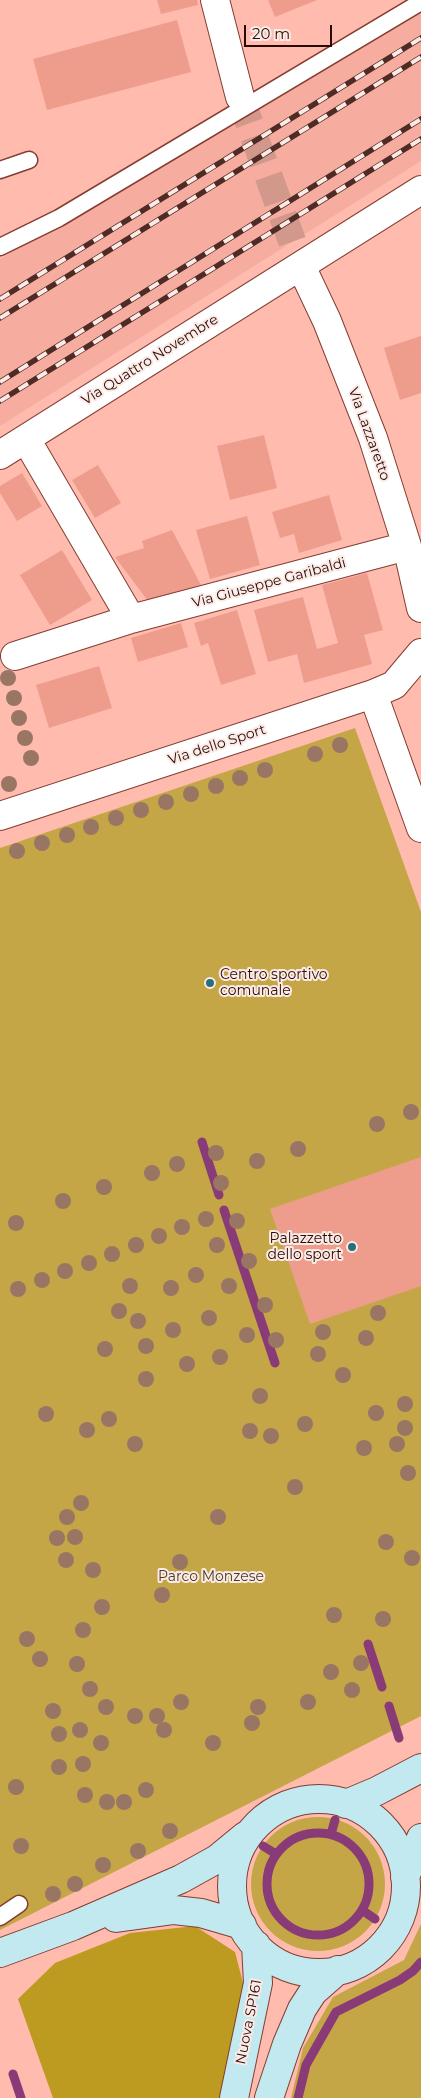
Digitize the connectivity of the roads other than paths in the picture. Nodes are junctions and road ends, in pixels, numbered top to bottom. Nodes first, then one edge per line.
1 (215, 0) edge
2 (421, 2) edge
3 (240, 96) tunnel mouth
4 (29, 160) dead end
5 (0, 170) edge
6 (421, 190) edge
7 (0, 247) edge
8 (301, 266) junction
9 (26, 439) junction
10 (0, 455) edge
11 (407, 546) junction
12 (421, 608) edge
13 (131, 619) junction
14 (421, 653) edge
15 (15, 656) dead end
16 (373, 694) junction
17 (0, 816) edge
18 (421, 828) edge
19 (421, 1768) edge
20 (346, 1804) junction
21 (251, 1831) junction
22 (421, 1838) edge
23 (405, 1877) junction
24 (19, 1904) dead end
25 (0, 1917) edge
26 (73, 1926) junction
27 (249, 1935) junction
28 (0, 1953) edge
29 (338, 1970) junction
30 (234, 2098) edge
31 (269, 2098) edge

1 - 3 street
2 - 7 lane
4 - 5 lane
6 - 8 street, Via Quattro Novembre
8 - 9 street, Via Quattro Novembre
8 - 11 street, Via Lazzaretto
9 - 10 street, Via Quattro Novembre
9 - 13 street
11 - 12 street, Via Lazzaretto
11 - 13 street, Via Giuseppe Garibaldi
13 - 15 street, Via Giuseppe Garibaldi
14 - 16 street, Via dello Sport
16 - 17 street, Via dello Sport
16 - 18 street
19 - 20 main road
20 - 21 main road, Nuova SP161
20 - 23 main road, Nuova SP161
21 - 26 main road
21 - 27 main road, Nuova SP161
22 - 23 main road, Nuova SP161
23 - 29 main road, Nuova SP161
24 - 25 lane
26 - 27 main road
26 - 28 main road
27 - 29 main road, Nuova SP161
27 - 30 main road, Nuova SP161
29 - 31 main road, Nuova SP161

